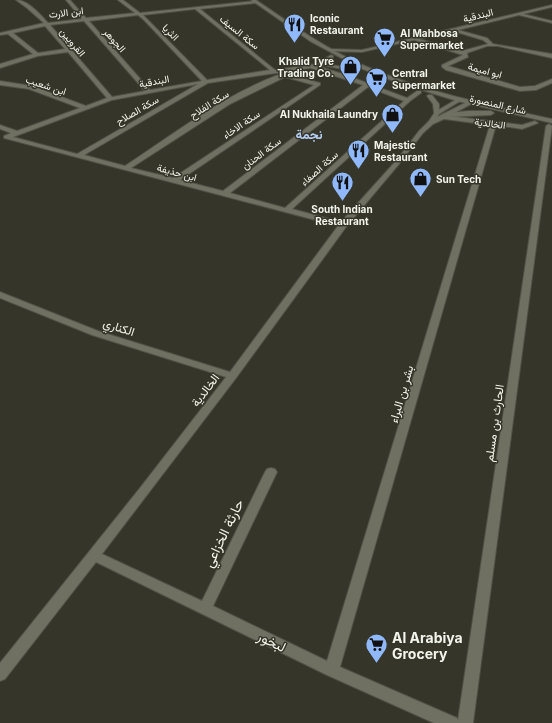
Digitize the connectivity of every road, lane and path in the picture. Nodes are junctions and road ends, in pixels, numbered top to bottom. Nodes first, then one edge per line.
1 (18, 0) edge
2 (68, 0) edge
3 (120, 0) edge
4 (254, 1) edge
5 (552, 6) edge
6 (196, 8) junction
7 (136, 13) junction
8 (517, 15) junction
9 (84, 19) junction
10 (552, 22) edge
11 (46, 24) junction
12 (455, 30) junction
13 (9, 32) junction
14 (0, 34) edge
15 (414, 39) junction
16 (312, 40) junction
17 (492, 45) junction
18 (68, 50) junction
19 (330, 50) junction
20 (362, 51) junction
21 (462, 53) junction
22 (37, 55) junction
23 (552, 56) edge
24 (330, 57) junction
25 (349, 61) junction
26 (317, 65) junction
27 (0, 66) edge
28 (309, 66) junction
29 (353, 69) junction
30 (273, 70) junction
31 (284, 75) junction
32 (206, 82) junction
33 (552, 82) edge
34 (0, 83) edge
35 (367, 85) junction
36 (148, 91) junction
37 (419, 92) junction
38 (430, 96) junction
39 (111, 100) junction
40 (408, 100) junction
41 (459, 100) junction
42 (453, 103) junction
43 (469, 103) junction
44 (462, 106) junction
45 (85, 108) junction
46 (437, 113) junction
47 (446, 116) junction
48 (492, 119) junction
49 (431, 123) junction
50 (535, 123) junction
51 (551, 124) edge
52 (0, 127) edge
53 (18, 133) junction
54 (3, 138) edge
55 (78, 156) junction
56 (126, 168) junction
57 (174, 181) junction
58 (224, 194) junction
59 (286, 210) junction
60 (343, 225) junction
61 (0, 296) edge
62 (232, 376) junction
63 (271, 472) dead end
64 (95, 556) junction
65 (205, 609) junction
66 (332, 670) junction
67 (0, 674) edge
68 (451, 723) edge
69 (465, 723) edge

1 - 11 street, القرويين
2 - 9 street, الجوهر
3 - 7 street, الثريا
4 - 6 street, ابن الارت
4 - 16 street, شارع المنصورة
5 - 8 street, البندقية
6 - 7 street, ابن الارت
6 - 30 street, سكة السيف
7 - 9 street, ابن الارت
7 - 32 street, الثريا
8 - 10 street
8 - 12 street, البندقية
9 - 11 street, ابن الارت
9 - 36 street, الجوهر
11 - 13 street, ابن الارت
11 - 18 street, القرويين
12 - 15 street, البندقية
12 - 17 street
13 - 14 street, ابن الارت
13 - 22 street
15 - 20 street, البندقية
15 - 21 street, ابو اميمة
16 - 19 street, شارع المنصورة
16 - 24 street, شارع المنصورة
17 - 21 street, ابو اميمة
17 - 23 street, ابو اميمة
18 - 22 street
18 - 39 street, القرويين
19 - 20 street, البندقية
19 - 25 street, شارع المنصورة
20 - 25 street, البندقية
21 - 33 street, ابو اميمة
22 - 27 street
24 - 26 street, البندقية
24 - 29 street, شارع المنصورة
25 - 41 street, شارع المنصورة
26 - 28 street, البندقية
26 - 29 street, البندقية
28 - 30 street, البندقية
28 - 31 street, سكة الفلاح
28 - 35 street
29 - 37 street, شارع المنصورة
30 - 32 street, البندقية
31 - 56 street, سكة الفلاح
31 - 57 street, سكة الاخاء
32 - 36 street, البندقية
32 - 55 street, سكة الصلاح
34 - 45 street, ابن شعيب
35 - 40 street
35 - 58 street, سكة الحنان
36 - 39 street, البندقية
37 - 38 street, شارع المنصورة
37 - 40 street, سكة الصفاء
38 - 42 street, شارع المنصورة
38 - 46 street
39 - 45 street, البندقية
40 - 59 street, سكة الصفاء
41 - 42 street, الخالدية
41 - 43 street, شارع المنصورة
42 - 44 street, شارع المنصورة
42 - 46 street, الخالدية
43 - 44 street, الخالدية
43 - 51 street, شارع المنصورة
44 - 47 street, الخالدية
44 - 48 street, شارع المنصورة
45 - 53 street, البندقية
46 - 49 street, الخالدية
47 - 48 street, الخالدية
47 - 48 street
47 - 49 street, الخالدية
48 - 50 street, شارع المنصورة
48 - 50 street, الخالدية
48 - 66 street, بشر بن البراء
49 - 60 street, الخالدية
50 - 51 street, شارع المنصورة
51 - 69 street, الحارث بن مسلم
52 - 53 street
53 - 54 street, البندقية
54 - 55 street, ابن حذيفة
55 - 56 street, ابن حذيفة
56 - 57 street, ابن حذيفة
57 - 58 street, ابن حذيفة
58 - 59 street, ابن حذيفة
59 - 60 street, ابن حذيفة
60 - 62 street, الخالدية
61 - 62 street, الكناري
62 - 64 street, الخالدية
63 - 65 street, حارثة الخزاعي
64 - 65 street, لبخور
64 - 67 street, الخالدية
65 - 66 street, لبخور
66 - 68 street, لبخور

